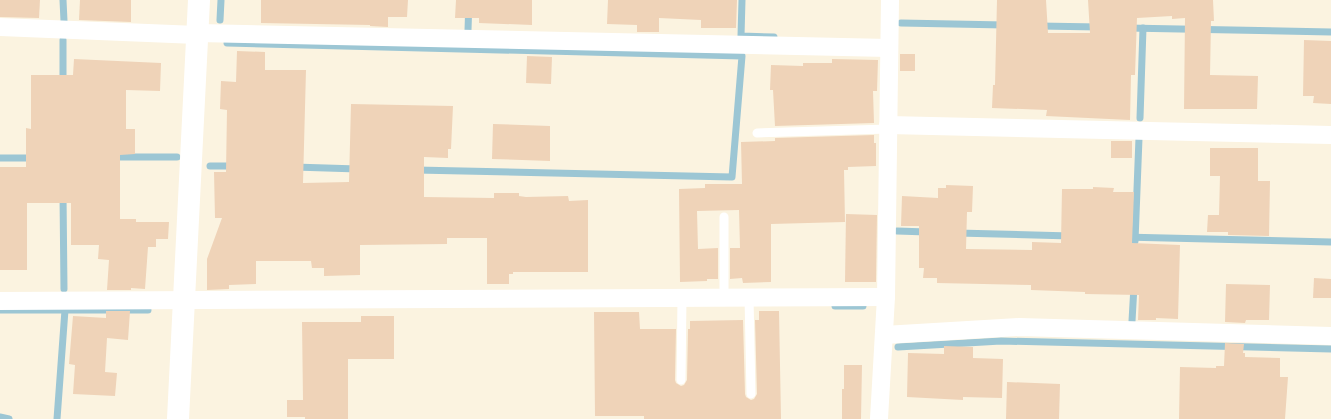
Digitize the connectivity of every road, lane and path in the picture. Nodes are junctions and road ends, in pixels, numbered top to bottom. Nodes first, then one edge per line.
1 (199, 0) edge
2 (890, 0) edge
3 (0, 27) edge
4 (198, 34) junction
5 (890, 48) junction
6 (888, 127) junction
7 (757, 133) dead end
8 (1331, 135) edge
9 (724, 217) dead end
10 (749, 297) junction
11 (886, 297) junction
12 (682, 298) junction
13 (724, 298) junction
14 (184, 300) junction
15 (0, 301) edge
16 (884, 335) junction
17 (1331, 336) edge
18 (681, 380) dead end
19 (751, 394) dead end
20 (178, 419) edge
21 (879, 419) edge

1 - 4 street
2 - 5 street
3 - 4 street
4 - 5 street
4 - 14 street
5 - 6 street
6 - 7 lane
6 - 8 street
6 - 11 street
9 - 13 lane
10 - 11 street
10 - 13 street
10 - 19 lane
11 - 16 street
12 - 13 street
12 - 14 street
12 - 18 lane
14 - 15 street
14 - 20 street
16 - 17 street
16 - 21 street

